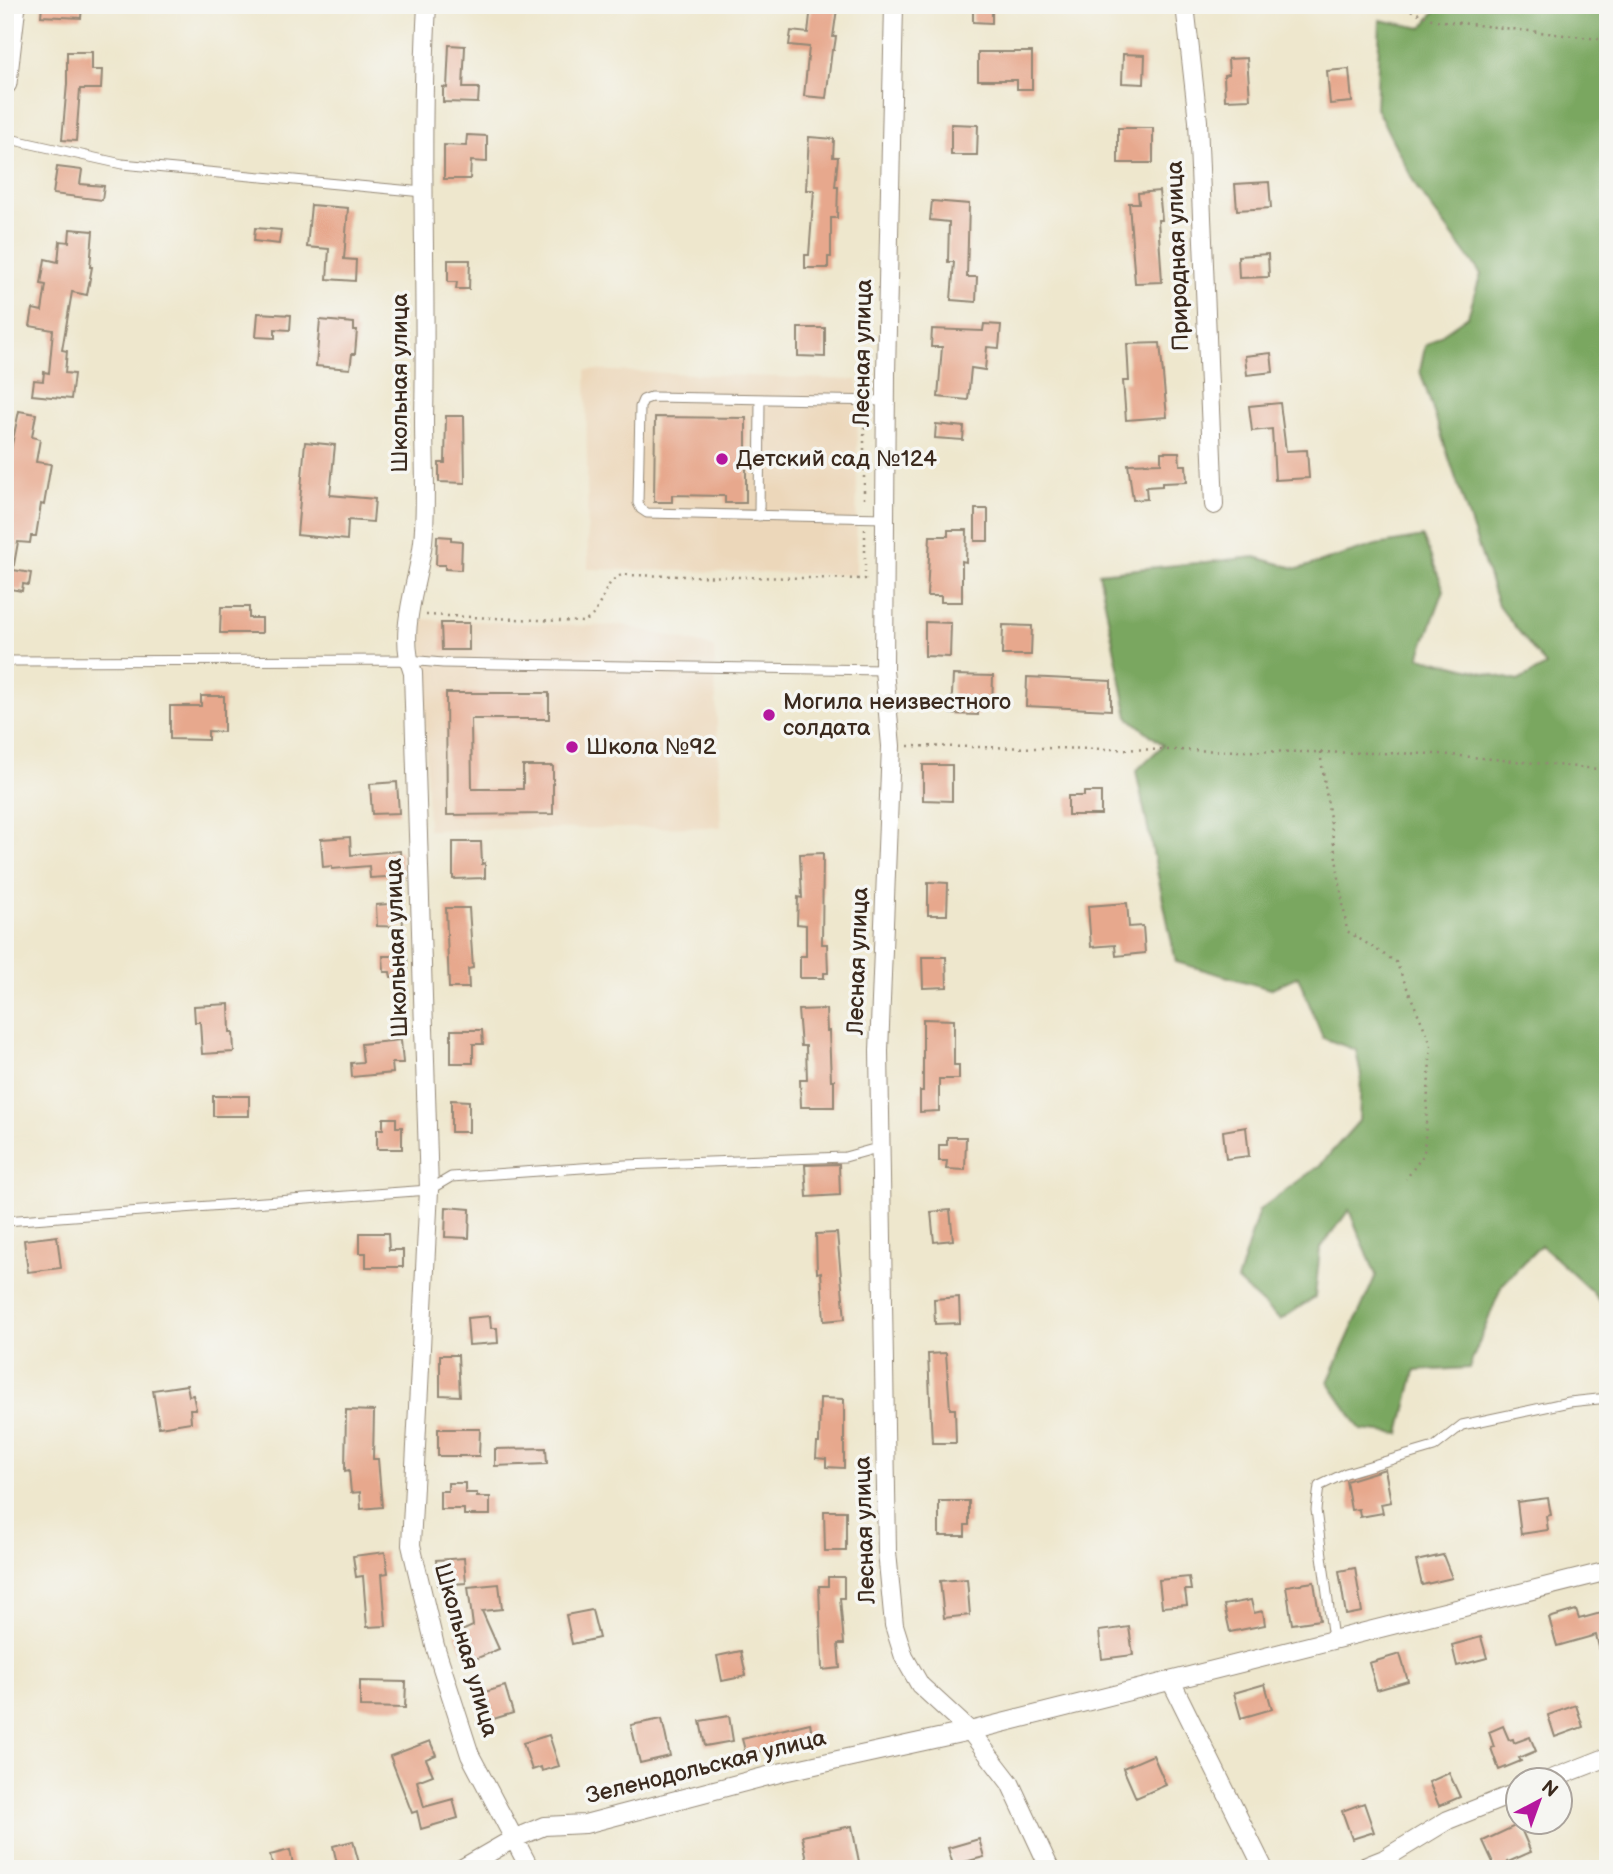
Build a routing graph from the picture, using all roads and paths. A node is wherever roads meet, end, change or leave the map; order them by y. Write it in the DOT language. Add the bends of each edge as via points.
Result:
graph roads {
  1 [pos="14,5"];
  2 [pos="427,5"];
  3 [pos="894,5"];
  4 [pos="1185,5"];
  5 [pos="1398,5"];
  6 [pos="1608,40"];
  7 [pos="5,83"];
  8 [pos="5,138"];
  9 [pos="424,192"];
  10 [pos="760,399"];
  11 [pos="864,401"];
  12 [pos="886,401"];
  13 [pos="1213,505"];
  14 [pos="759,516"];
  15 [pos="864,518"];
  16 [pos="885,518"];
  17 [pos="409,614"];
  18 [pos="408,660"];
  19 [pos="5,661"];
  20 [pos="884,670"];
  21 [pos="891,746"];
  22 [pos="1320,752"];
  23 [pos="1608,770"];
  24 [pos="881,1147"];
  25 [pos="1406,1179"];
  26 [pos="429,1190"];
  27 [pos="5,1222"];
  28 [pos="1608,1398"];
  29 [pos="1608,1571"];
  30 [pos="1333,1639"];
  31 [pos="1171,1681"];
  32 [pos="970,1731"];
  33 [pos="1608,1757"];
  34 [pos="1574,1770"];
  35 [pos="1504,1798"];
  36 [pos="513,1839"];
  37 [pos="461,1869"];
  38 [pos="530,1869"];
  39 [pos="1050,1869"];
  40 [pos="1264,1869"];
  41 [pos="1359,1869"];
  1 -- 7 [label="street"];
  2 -- 9 [label="street, Школьная улица"];
  3 -- 12 [label="street, Лесная улица"];
  4 -- 13 [label="street, Природная улица" via="1198,121"];
  5 -- 6 [label="path" via="1434,20"];
  8 -- 9 [label="lane" via="122,163"];
  9 -- 17 [label="street, Школьная улица" via="422,542"];
  10 -- 11 [label="lane"];
  10 -- 14 [label="lane"];
  10 -- 14 [label="lane" via="643,400 638,503 647,513"];
  11 -- 12 [label="lane"];
  11 -- 15 [label="path"];
  12 -- 16 [label="street, Лесная улица"];
  14 -- 15 [label="lane"];
  15 -- 16 [label="lane"];
  15 -- 17 [label="path" via="865,579 622,575 610,583 591,619 583,622"];
  16 -- 20 [label="street, Лесная улица"];
  17 -- 18 [label="street, Школьная улица"];
  18 -- 19 [label="lane"];
  18 -- 20 [label="lane"];
  18 -- 26 [label="street, Школьная улица" via="413,673"];
  20 -- 21 [label="street, Лесная улица"];
  21 -- 22 [label="path"];
  21 -- 24 [label="street, Лесная улица" via="879,1051"];
  22 -- 23 [label="path" via="1440,754"];
  22 -- 25 [label="path" via="1347,930 1396,962 1432,1044 1424,1154"];
  24 -- 26 [label="lane" via="845,1157 451,1177"];
  24 -- 32 [label="street, Лесная улица" via="887,1552 894,1625 904,1657 920,1685"];
  26 -- 27 [label="lane"];
  26 -- 36 [label="street, Школьная улица" via="411,1545 435,1646 470,1755"];
  28 -- 30 [label="lane" via="1462,1425 1434,1447 1346,1473 1319,1486 1316,1510"];
  29 -- 30 [label="street, Зеленодольская улица"];
  30 -- 31 [label="street, Зеленодольская улица"];
  31 -- 32 [label="street, Зеленодольская улица"];
  31 -- 40 [label="street"];
  32 -- 36 [label="street, Зеленодольская улица" via="783,1772 585,1824 544,1826"];
  32 -- 39 [label="street, Лесная улица" via="1010,1783"];
  33 -- 34 [label="street"];
  35 -- 41 [label="street" via="1448,1820"];
  36 -- 37 [label="street, Зеленодольская улица"];
  36 -- 38 [label="street, Школьная улица"];
}
